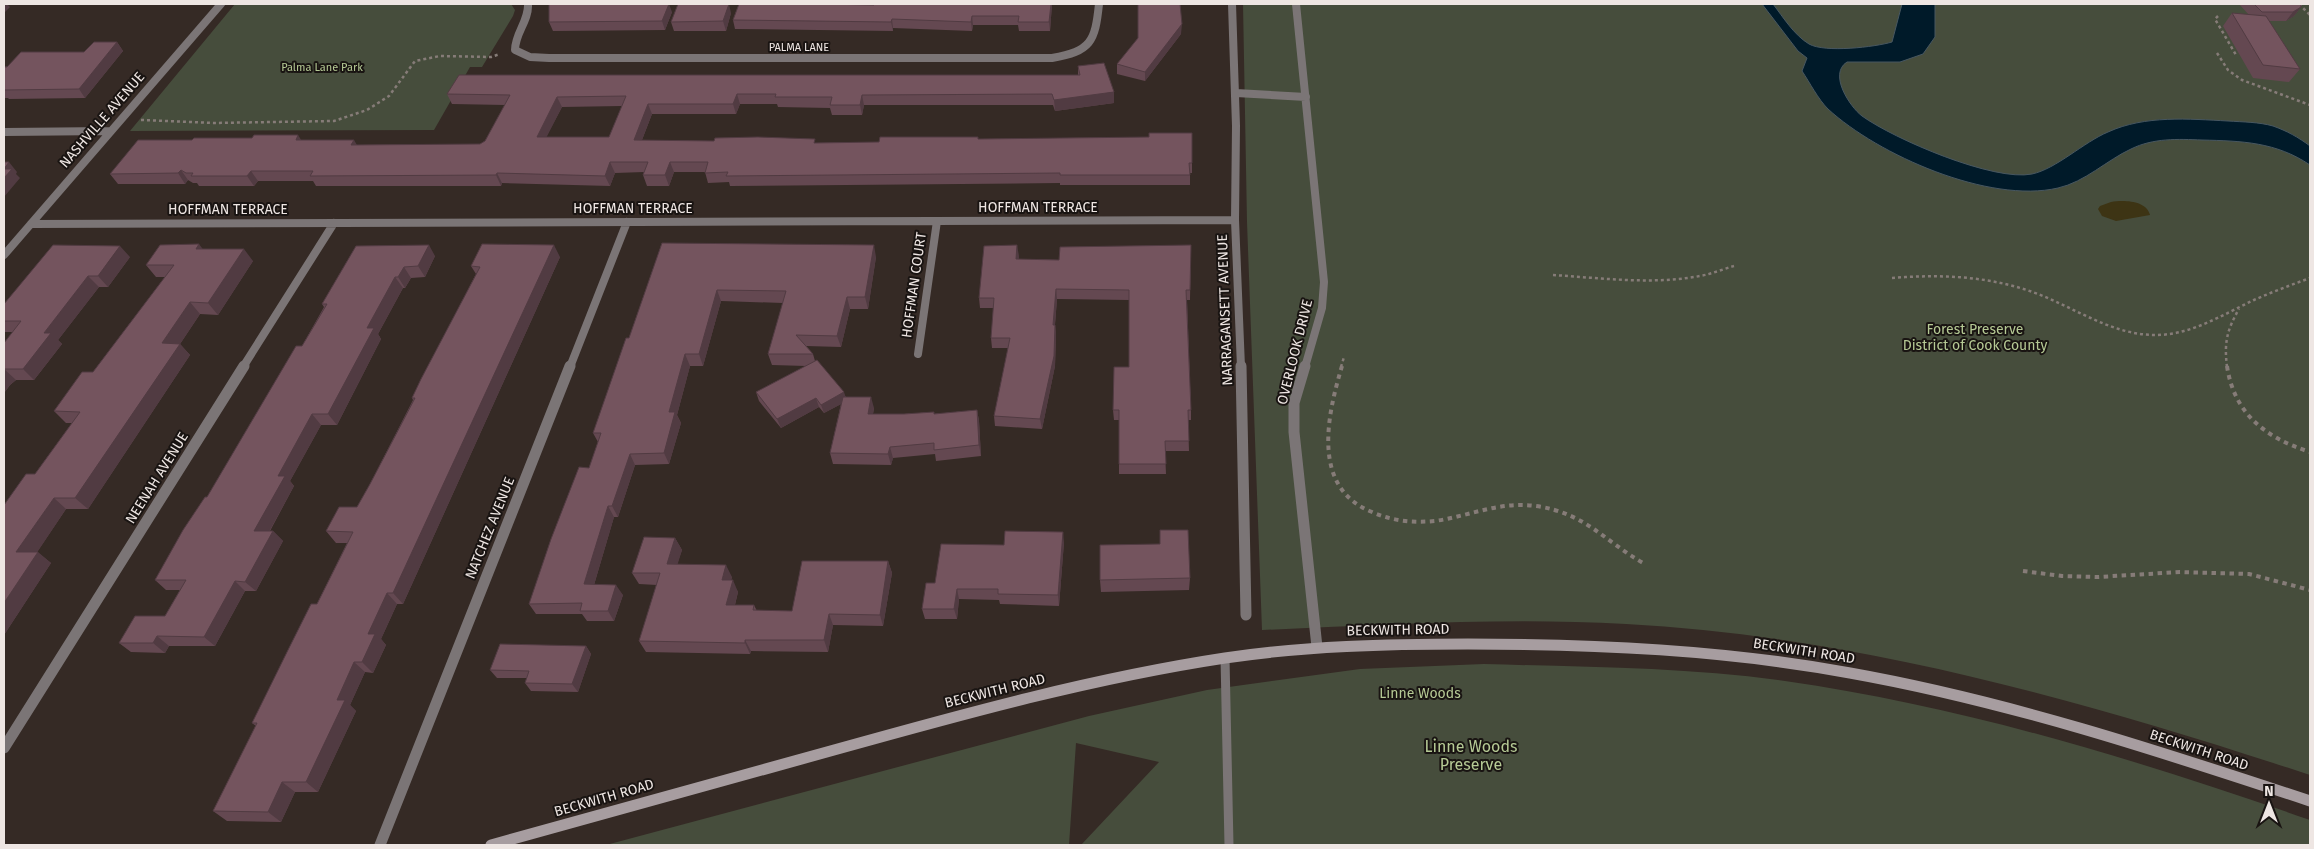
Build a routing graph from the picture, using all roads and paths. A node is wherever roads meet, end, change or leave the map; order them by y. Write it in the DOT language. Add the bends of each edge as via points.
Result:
graph roads {
  1 [pos="221,4"];
  2 [pos="528,4"];
  3 [pos="1099,4"];
  4 [pos="1232,4"];
  5 [pos="1296,4"];
  6 [pos="2298,4"];
  7 [pos="2310,14"];
  8 [pos="2218,16"];
  9 [pos="515,50"];
  10 [pos="2218,53"];
  11 [pos="2236,55"];
  12 [pos="1236,93"];
  13 [pos="1306,97"];
  14 [pos="2310,105"];
  15 [pos="120,120"];
  16 [pos="110,131"];
  17 [pos="4,132"];
  18 [pos="1235,220"];
  19 [pos="937,221"];
  20 [pos="627,222"];
  21 [pos="334,223"];
  22 [pos="31,224"];
  23 [pos="4,255"];
  24 [pos="1734,266"];
  25 [pos="1553,275"];
  26 [pos="1892,278"];
  27 [pos="2310,278"];
  28 [pos="2239,309"];
  29 [pos="918,354"];
  30 [pos="1344,357"];
  31 [pos="2310,452"];
  32 [pos="1645,564"];
  33 [pos="2023,571"];
  34 [pos="2310,590"];
  35 [pos="1246,615"];
  36 [pos="1318,647"];
  37 [pos="1225,658"];
  38 [pos="4,748"];
  39 [pos="2310,801"];
  40 [pos="380,845"];
  41 [pos="491,845"];
  42 [pos="1230,845"];
  1 -- 15 [label="street, NASHVILLE AVENUE"];
  2 -- 9 [label="street" via="530,13 518,35"];
  3 -- 9 [label="street, PALMA LANE" via="1092,43 1076,53 1052,58 550,58 530,57"];
  4 -- 12 [label="street, NARRAGANSETT AVENUE"];
  5 -- 13 [label="street, OVERLOOK DRIVE"];
  6 -- 7 [label="path"];
  8 -- 11 [label="path" via="2215,19"];
  9 -- 15 [label="path" via="491,57 440,56 415,62 383,100 367,110 334,121 214,123"];
  10 -- 14 [label="path" via="2228,70 2242,80"];
  12 -- 13 [label="street"];
  12 -- 18 [label="street, NARRAGANSETT AVENUE"];
  13 -- 36 [label="street, OVERLOOK DRIVE" via="1324,282 1322,308 1294,403 1294,432"];
  15 -- 16 [label="street, NASHVILLE AVENUE"];
  16 -- 17 [label="street"];
  16 -- 22 [label="street, NASHVILLE AVENUE"];
  18 -- 19 [label="street, HOFFMAN TERRACE"];
  18 -- 35 [label="street, NARRAGANSETT AVENUE"];
  19 -- 20 [label="street, HOFFMAN TERRACE"];
  19 -- 29 [label="street, HOFFMAN COURT"];
  20 -- 21 [label="street, HOFFMAN TERRACE"];
  20 -- 40 [label="street, NATCHEZ AVENUE"];
  21 -- 22 [label="street, HOFFMAN TERRACE"];
  21 -- 38 [label="street, NEENAH AVENUE"];
  22 -- 23 [label="street, NASHVILLE AVENUE"];
  24 -- 25 [label="path" via="1702,276 1681,278 1632,280"];
  26 -- 28 [label="path" via="1941,276 2018,287 2111,325 2146,334 2193,329"];
  27 -- 28 [label="path"];
  28 -- 31 [label="path" via="2230,325 2226,343 2227,366 2239,400 2246,412 2270,435"];
  30 -- 32 [label="path" via="1327,442 1332,475 1359,508 1392,519 1415,521 1439,520 1516,504 1555,509 1603,533"];
  33 -- 34 [label="path" via="2098,577 2180,572 2249,574"];
  36 -- 37 [label="street, BECKWITH ROAD"];
  36 -- 39 [label="street, BECKWITH ROAD" via="1548,644 1668,649 1764,659 1958,695 2092,732"];
  37 -- 41 [label="street, BECKWITH ROAD" via="1098,682 958,715"];
  37 -- 42 [label="lane"];
}
